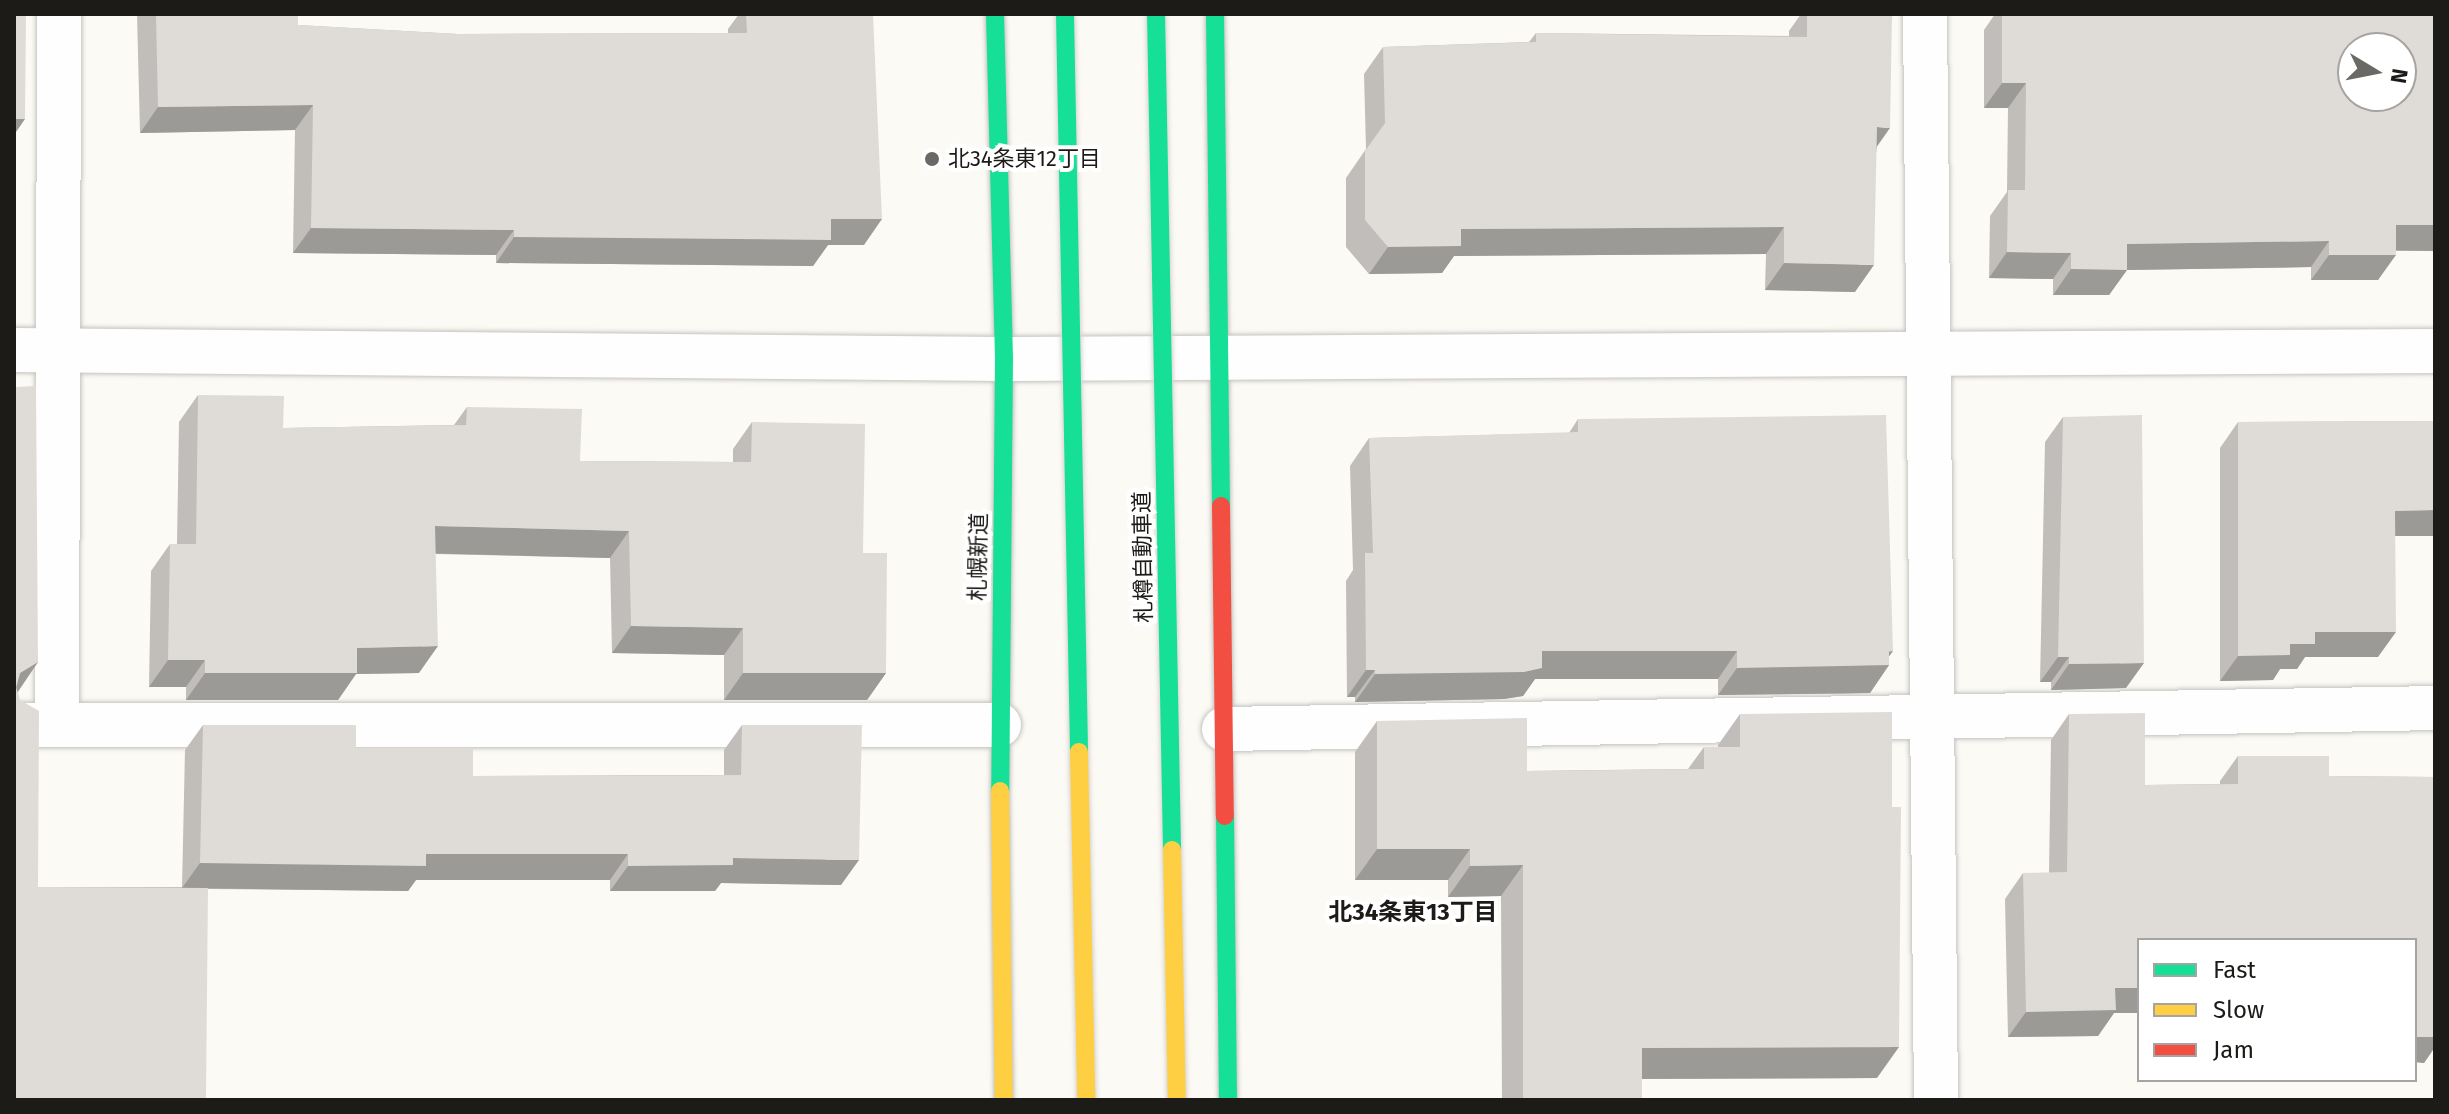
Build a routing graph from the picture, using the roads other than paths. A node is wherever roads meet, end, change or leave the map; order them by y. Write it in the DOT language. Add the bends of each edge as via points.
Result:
graph roads {
  1 [pos="59,14"];
  2 [pos="995,14"];
  3 [pos="1065,14"];
  4 [pos="1156,14"];
  5 [pos="1215,14"];
  6 [pos="1925,14"];
  7 [pos="14,350"];
  8 [pos="57,351"];
  9 [pos="2435,351"];
  10 [pos="1928,353"];
  11 [pos="1220,355"];
  12 [pos="1004,359"];
  13 [pos="2435,708"];
  14 [pos="1932,714"];
  15 [pos="14,725"];
  16 [pos="57,725"];
  17 [pos="999,725"];
  18 [pos="1224,729"];
  19 [pos="1004,1100"];
  20 [pos="1086,1100"];
  21 [pos="1177,1100"];
  22 [pos="1228,1100"];
  23 [pos="1936,1100"];
  1 -- 8 [label="street"];
  2 -- 12 [label="highway, 札幌新道"];
  3 -- 20 [label="highway, bridge"];
  4 -- 21 [label="highway, 札樽自動車道, bridge"];
  5 -- 11 [label="highway"];
  6 -- 10 [label="street"];
  7 -- 8 [label="street"];
  8 -- 12 [label="street"];
  8 -- 16 [label="street"];
  9 -- 10 [label="street"];
  10 -- 11 [label="street"];
  10 -- 14 [label="street"];
  11 -- 12 [label="street"];
  11 -- 18 [label="highway"];
  12 -- 17 [label="highway, 札幌新道"];
  13 -- 14 [label="street"];
  14 -- 18 [label="street"];
  14 -- 23 [label="street"];
  15 -- 16 [label="street"];
  16 -- 17 [label="street"];
  17 -- 19 [label="highway, 札幌新道"];
  18 -- 22 [label="highway"];
}
